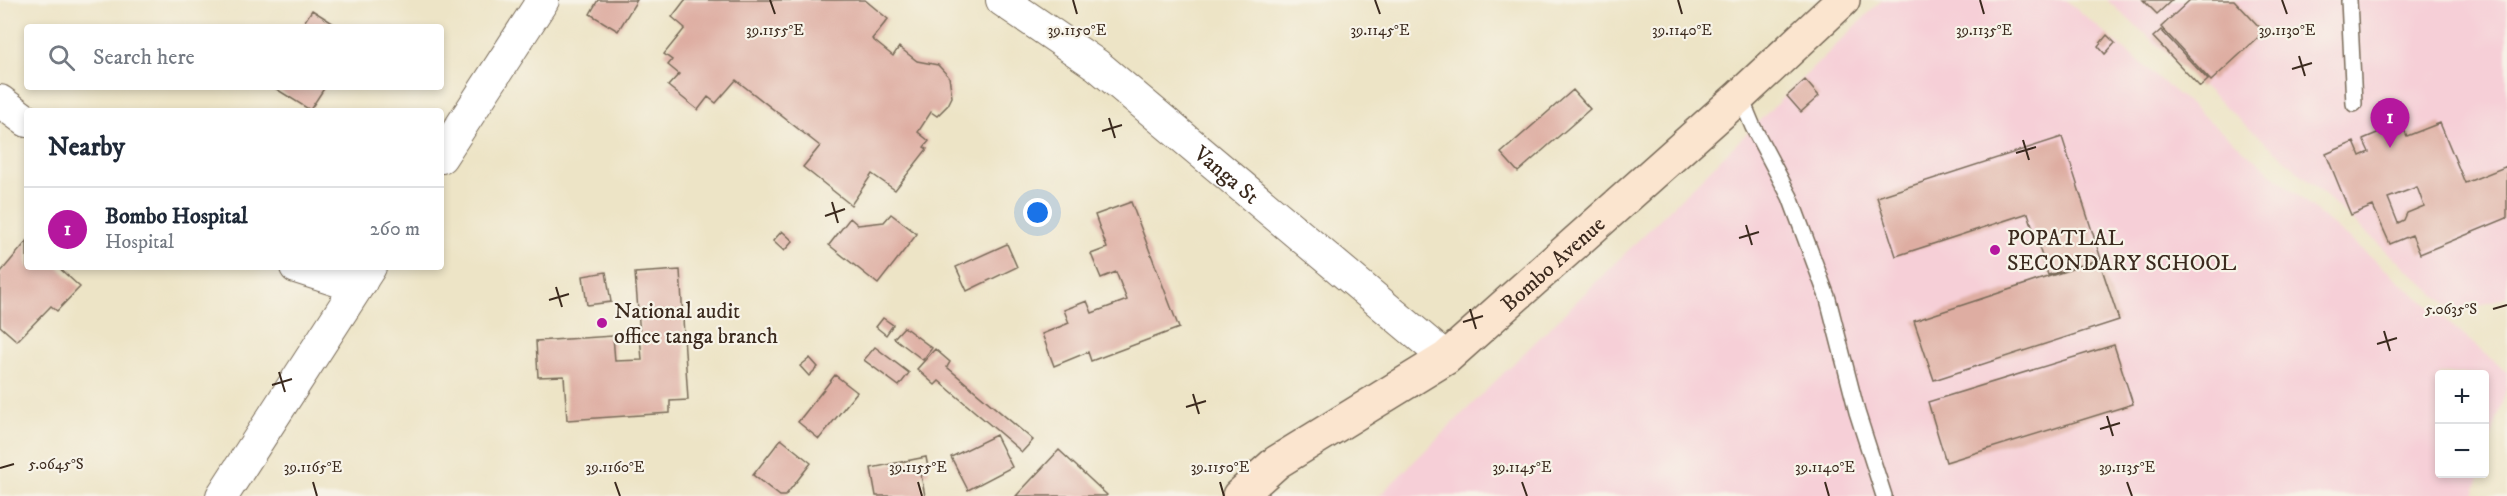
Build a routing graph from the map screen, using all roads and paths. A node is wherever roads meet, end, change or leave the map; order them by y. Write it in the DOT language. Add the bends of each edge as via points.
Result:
graph roads {
  1 [pos="543,0"];
  2 [pos="1002,0"];
  3 [pos="1843,0"];
  4 [pos="2349,0"];
  5 [pos="1740,96"];
  6 [pos="0,101"];
  7 [pos="2354,104"];
  8 [pos="24,119"];
  9 [pos="444,152"];
  10 [pos="305,270"];
  11 [pos="365,274"];
  12 [pos="1446,358"];
  13 [pos="222,496"];
  14 [pos="1239,496"];
  15 [pos="1884,496"];
  1 -- 9 [label="street"];
  2 -- 12 [label="street, Vanga St" via="1097,65"];
  3 -- 5 [label="street, Bombo Avenue"];
  4 -- 7 [label="lane"];
  5 -- 12 [label="street, Bombo Avenue"];
  5 -- 15 [label="lane" via="1790,197 1828,299 1857,412"];
  6 -- 8 [label="street"];
  10 -- 11 [label="street" via="346,283"];
  11 -- 13 [label="street"];
  12 -- 14 [label="street, Bombo Avenue" via="1277,462"];
}
